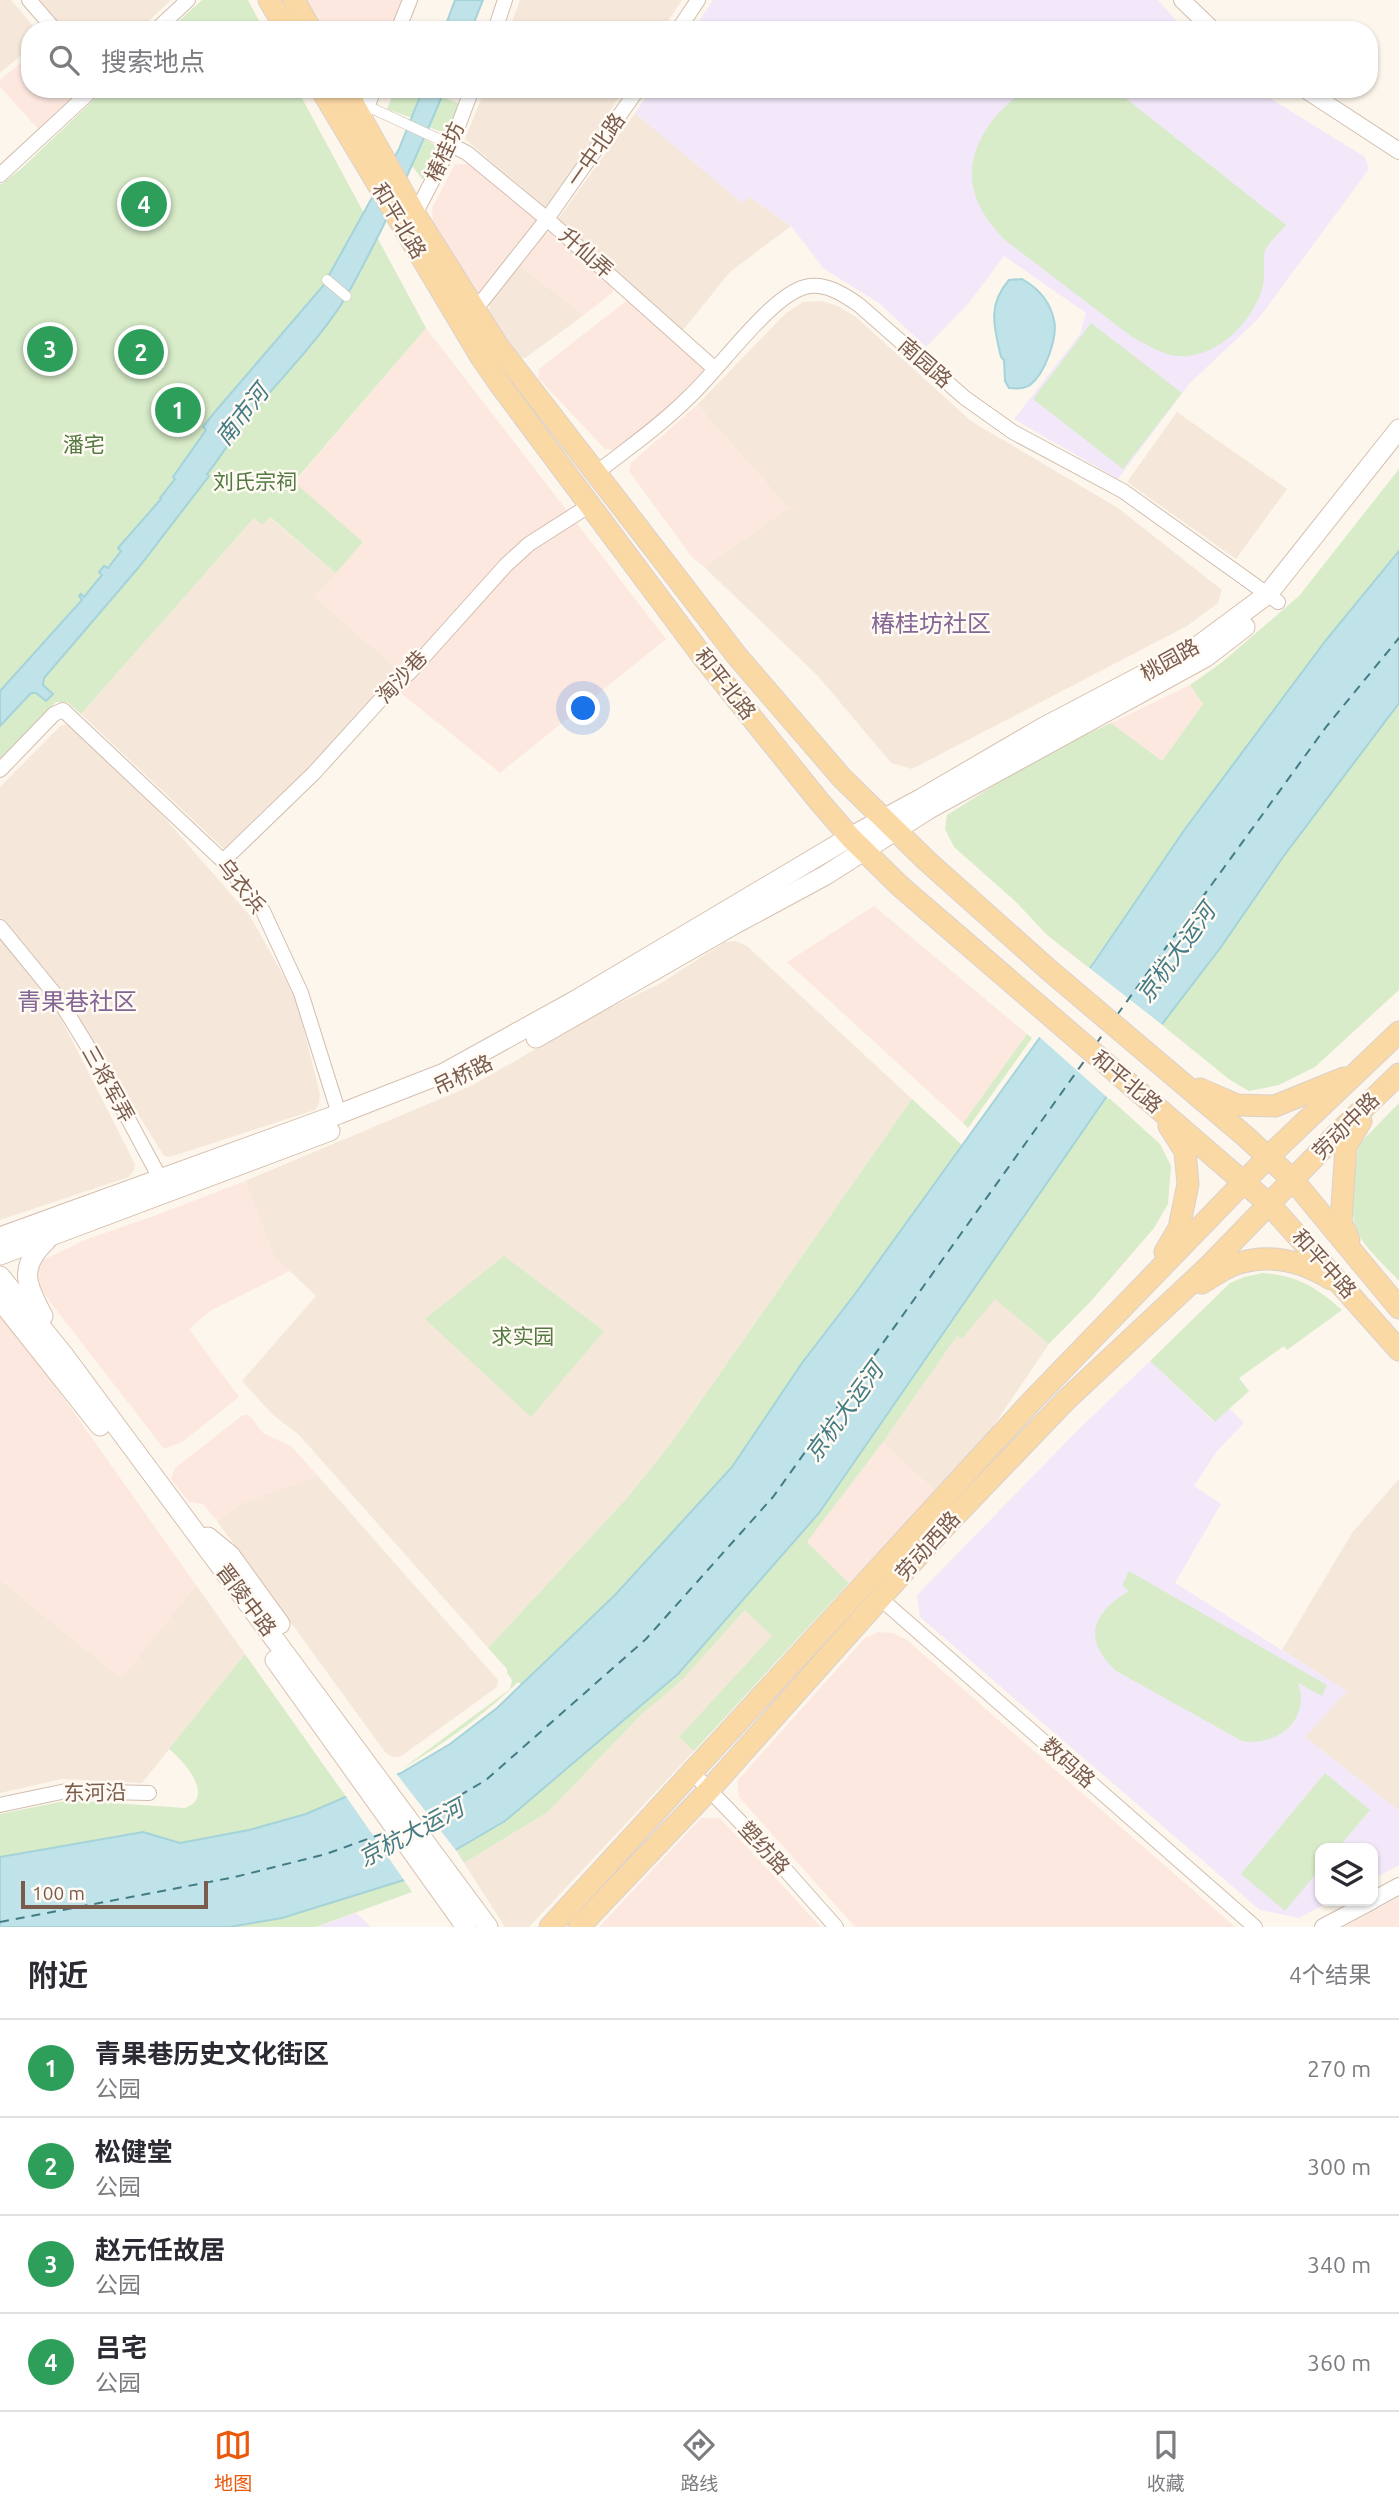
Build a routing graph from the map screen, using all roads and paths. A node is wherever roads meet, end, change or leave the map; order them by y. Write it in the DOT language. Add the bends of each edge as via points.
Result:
graph roads {
  1 [pos="29,0"];
  2 [pos="188,0"];
  3 [pos="269,0"];
  4 [pos="294,0"];
  5 [pos="410,0"];
  6 [pos="505,0"];
  7 [pos="698,0"];
  8 [pos="1182,0"];
  9 [pos="47,21"];
  10 [pos="166,21"];
  11 [pos="282,21"];
  12 [pos="306,21"];
  13 [pos="402,21"];
  14 [pos="498,21"];
  15 [pos="684,21"];
  16 [pos="1204,21"];
  17 [pos="83,98"];
  18 [pos="326,98"];
  19 [pos="352,98"];
  20 [pos="371,98"];
  21 [pos="467,98"];
  22 [pos="632,98"];
  23 [pos="1318,98"];
  24 [pos="365,113"];
  25 [pos="353,142"];
  26 [pos="445,142"];
  27 [pos="1399,151"];
  28 [pos="0,175"];
  29 [pos="405,209"];
  30 [pos="547,219"];
  31 [pos="327,280"];
  32 [pos="346,296"];
  33 [pos="475,310"];
  34 [pos="715,369"];
  35 [pos="1399,429"];
  36 [pos="1399,451"];
  37 [pos="596,474"];
  38 [pos="590,505"];
  39 [pos="1273,598"];
  40 [pos="0,770"];
  41 [pos="889,825"];
  42 [pos="857,844"];
  43 [pos="223,861"];
  44 [pos="0,927"];
  45 [pos="1399,1032"];
  46 [pos="1356,1073"];
  47 [pos="1399,1074"];
  48 [pos="1176,1078"];
  49 [pos="1374,1098"];
  50 [pos="1157,1106"];
  51 [pos="339,1114"];
  52 [pos="1268,1157"];
  53 [pos="160,1178"];
  54 [pos="1293,1180"];
  55 [pos="1244,1182"];
  56 [pos="1269,1204"];
  57 [pos="0,1237"];
  58 [pos="48,1238"];
  59 [pos="0,1255"];
  60 [pos="1359,1261"];
  61 [pos="0,1276"];
  62 [pos="1152,1276"];
  63 [pos="1346,1288"];
  64 [pos="0,1300"];
  65 [pos="1173,1300"];
  66 [pos="1399,1308"];
  67 [pos="1399,1350"];
  68 [pos="63,1354"];
  69 [pos="881,1599"];
  70 [pos="367,1765"];
  71 [pos="691,1771"];
  72 [pos="710,1789"];
  73 [pos="149,1793"];
  74 [pos="0,1805"];
  75 [pos="1399,1886"];
  76 [pos="1378,1897"];
  77 [pos="1361,1906"];
  78 [pos="464,1913"];
  79 [pos="488,1927"];
  80 [pos="550,1927"];
  81 [pos="579,1927"];
  82 [pos="836,1927"];
  83 [pos="1255,1927"];
  84 [pos="1323,1927"];
  1 -- 9 [label="street"];
  2 -- 10 [label="street"];
  3 -- 11 [label="main road"];
  4 -- 12 [label="main road"];
  5 -- 13 [label="street"];
  6 -- 14 [label="street"];
  7 -- 15 [label="street"];
  8 -- 16 [label="street"];
  17 -- 28 [label="street"];
  18 -- 25 [label="main road, 和平北路"];
  19 -- 24 [label="main road, 和平北路"];
  20 -- 24 [label="street"];
  21 -- 26 [label="street, 椿桂坊"];
  22 -- 30 [label="street, 一中北路"];
  23 -- 27 [label="street"];
  24 -- 25 [label="street"];
  24 -- 26 [label="street" via="399,121"];
  24 -- 29 [label="main road, 和平北路"];
  25 -- 29 [label="main road, 和平北路" via="375,182"];
  26 -- 29 [label="street, 椿桂坊"];
  26 -- 30 [label="street, 升仙弄" via="467,153"];
  29 -- 33 [label="main road, 和平北路"];
  29 -- 38 [label="main road, 和平北路" via="481,357"];
  30 -- 33 [label="street, 一中北路"];
  30 -- 34 [label="street, 升仙弄"];
  31 -- 32 [label="street"];
  33 -- 37 [label="main road, 和平北路"];
  34 -- 37 [label="street, 南园路" via="689,398"];
  34 -- 39 [label="street, 南园路" via="786,296 805,287 824,286 844,294 965,398 1013,432 1123,491"];
  35 -- 39 [label="main road, 桃园路"];
  36 -- 39 [label="main road, 桃园路"];
  37 -- 41 [label="main road, 和平北路" via="737,656 842,778"];
  38 -- 42 [label="main road, 和平北路" via="704,657"];
  38 -- 43 [label="street, 淘沙巷" via="529,544 506,565 319,769"];
  39 -- 41 [label="main road, 桃园路" via="1206,657 929,809"];
  40 -- 43 [label="street, 乌衣浜" via="63,710"];
  41 -- 42 [label="main road, 吊桥路"];
  41 -- 48 [label="main road, 和平北路"];
  42 -- 50 [label="main road, 和平北路"];
  42 -- 51 [label="main road, 吊桥路" via="444,1073"];
  42 -- 58 [label="main road, 吊桥路" via="826,875 449,1084"];
  43 -- 51 [label="street, 乌衣浜" via="263,911 301,993"];
  44 -- 53 [label="street, 三将军弄" via="58,998"];
  45 -- 46 [label="main road, 劳动西路"];
  46 -- 48 [label="main road" via="1275,1106 1237,1105"];
  46 -- 52 [label="main road, 劳动西路"];
  47 -- 49 [label="main road, 劳动中路"];
  48 -- 52 [label="main road, 和平北路"];
  49 -- 54 [label="main road, 劳动中路"];
  49 -- 60 [label="main road" via="1346,1146 1341,1222"];
  50 -- 55 [label="main road, 和平北路"];
  50 -- 62 [label="main road" via="1185,1151 1188,1184 1179,1228"];
  51 -- 53 [label="main road, 吊桥路"];
  52 -- 54 [label="main road, 和平中路"];
  52 -- 55 [label="main road, 劳动西路"];
  53 -- 57 [label="main road, 吊桥路"];
  54 -- 56 [label="main road, 劳动西路"];
  54 -- 60 [label="main road, 和平中路"];
  55 -- 56 [label="main road, 和平中路"];
  55 -- 62 [label="main road, 劳动西路"];
  56 -- 63 [label="main road, 和平中路"];
  56 -- 65 [label="main road, 劳动西路"];
  58 -- 59 [label="main road, 吊桥路"];
  58 -- 68 [label="main road" via="32,1254 27,1278"];
  60 -- 66 [label="main road, 和平中路"];
  61 -- 68 [label="main road, 晋陵中路"];
  62 -- 71 [label="main road, 劳动西路"];
  63 -- 65 [label="main road" via="1311,1267 1273,1258 1235,1264"];
  63 -- 67 [label="main road, 和平中路"];
  64 -- 70 [label="main road, 晋陵中路"];
  65 -- 69 [label="main road, 劳动西路" via="1066,1400"];
  68 -- 70 [label="main road, 晋陵中路"];
  69 -- 72 [label="main road, 劳动西路"];
  69 -- 83 [label="street, 数码路"];
  70 -- 78 [label="main road, 晋陵中路"];
  71 -- 72 [label="street, 塑纺路"];
  71 -- 80 [label="main road, 劳动西路"];
  72 -- 81 [label="main road, 劳动西路"];
  72 -- 82 [label="street, 塑纺路"];
  73 -- 74 [label="street, 东河沿" via="66,1791"];
  75 -- 76 [label="street"];
  77 -- 84 [label="street"];
  78 -- 79 [label="main road, 晋陵中路"];
}
